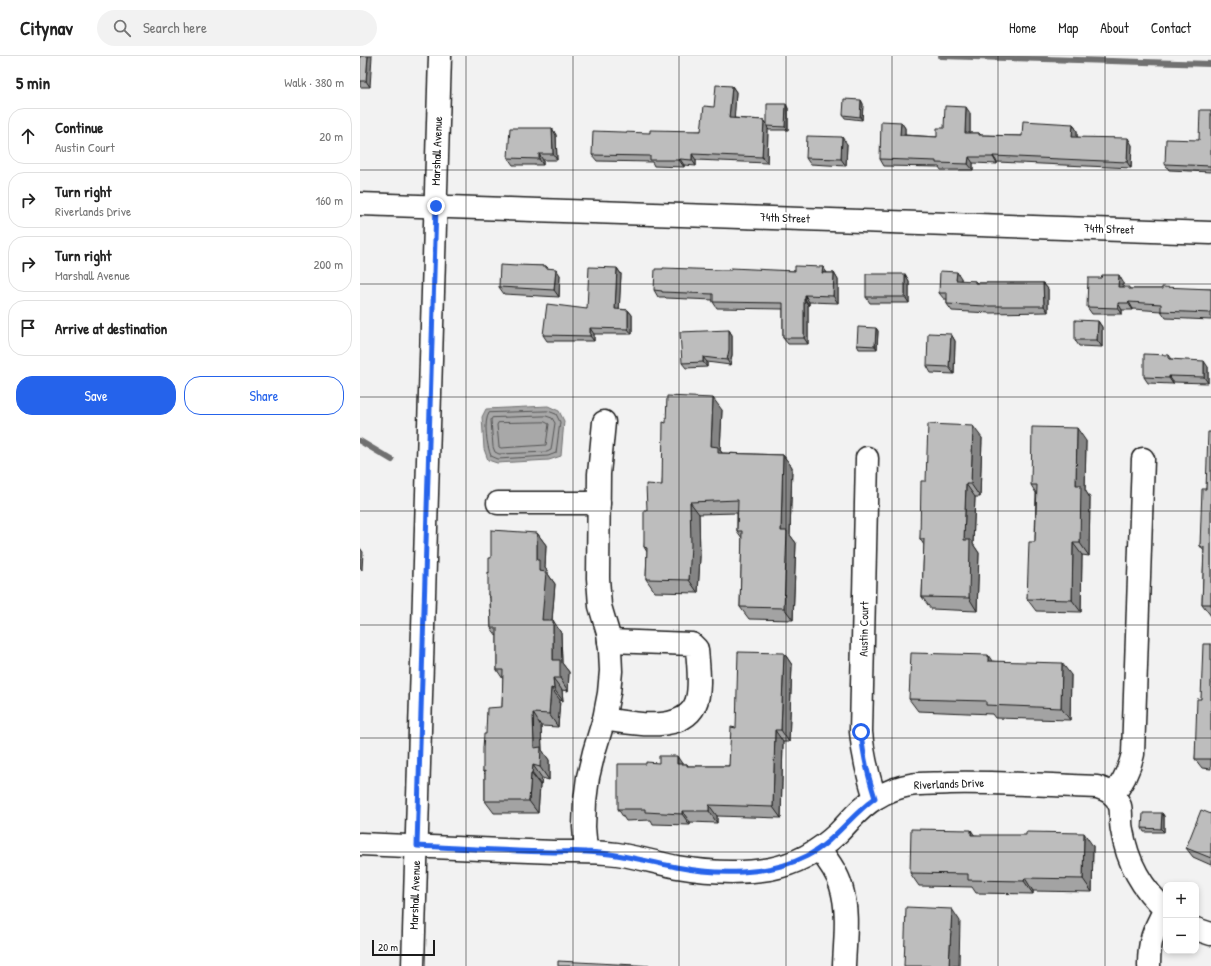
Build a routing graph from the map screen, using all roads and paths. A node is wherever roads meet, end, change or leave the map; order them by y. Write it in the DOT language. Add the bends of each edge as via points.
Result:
graph roads {
  1 [pos="440,56"];
  2 [pos="360,204"];
  3 [pos="436,206"];
  4 [pos="1211,233"];
  5 [pos="604,422"];
  6 [pos="867,458"];
  7 [pos="1143,459"];
  8 [pos="498,503"];
  9 [pos="599,503"];
  10 [pos="608,641"];
  11 [pos="604,719"];
  12 [pos="1113,795"];
  13 [pos="875,798"];
  14 [pos="360,844"];
  15 [pos="417,846"];
  16 [pos="819,848"];
  17 [pos="586,852"];
  18 [pos="1163,906"];
  19 [pos="1163,914"];
  20 [pos="1199,930"];
  21 [pos="1211,934"];
  22 [pos="413,966"];
  23 [pos="844,966"];
  24 [pos="1149,966"];
  1 -- 3 [label="street, Marshall Avenue"];
  2 -- 3 [label="street, 74th Street"];
  3 -- 4 [label="street, 74th Street"];
  3 -- 15 [label="street, Marshall Avenue"];
  5 -- 9 [label="street"];
  6 -- 13 [label="street, Austin Court" via="861,732 867,772"];
  7 -- 12 [label="street" via="1133,754 1130,769"];
  8 -- 9 [label="street"];
  9 -- 10 [label="street" via="599,592"];
  10 -- 11 [label="street" via="609,693"];
  10 -- 11 [label="street" via="692,644 697,649 698,695 696,704 688,715 677,722 654,724"];
  11 -- 17 [label="street" via="588,776 584,826"];
  12 -- 13 [label="street, Riverlands Drive" via="1097,787 975,782 910,785"];
  12 -- 18 [label="street" via="1120,805 1124,842 1133,868"];
  13 -- 16 [label="street, Riverlands Drive"];
  14 -- 15 [label="street, Riverlands Drive"];
  15 -- 17 [label="street, Riverlands Drive"];
  15 -- 22 [label="street, Marshall Avenue"];
  16 -- 17 [label="street, Riverlands Drive" via="782,866 738,871 707,871 617,854"];
  16 -- 23 [label="street" via="841,885 846,916"];
  19 -- 24 [label="street" via="1154,930 1149,947"];
  20 -- 21 [label="street"];
}
